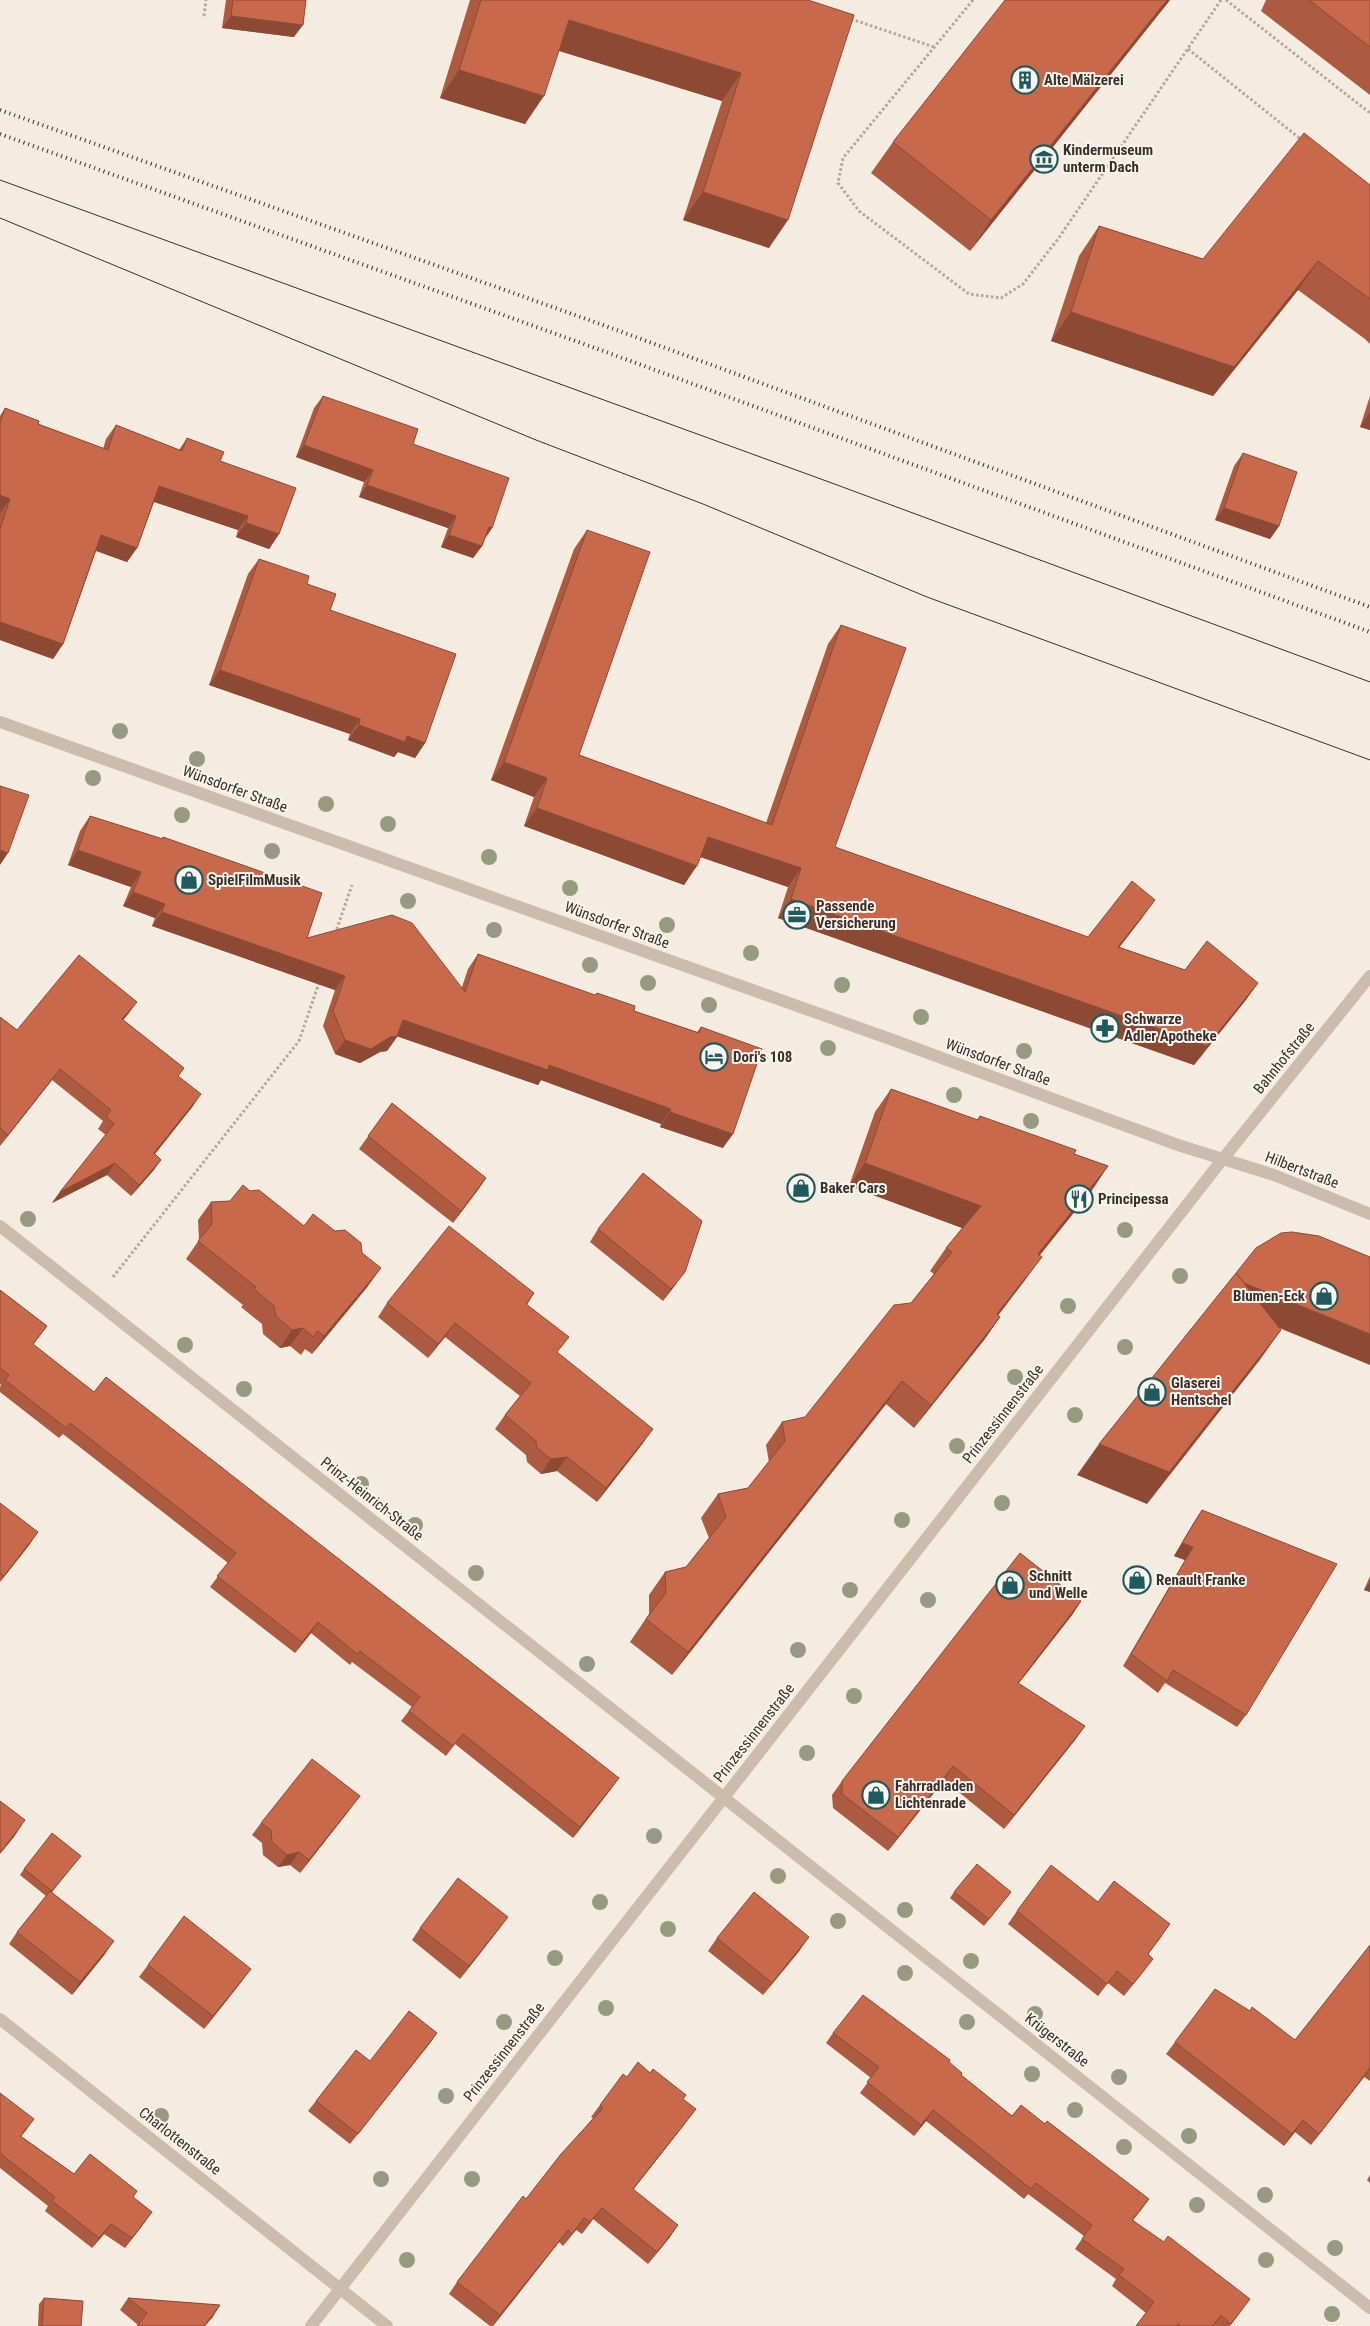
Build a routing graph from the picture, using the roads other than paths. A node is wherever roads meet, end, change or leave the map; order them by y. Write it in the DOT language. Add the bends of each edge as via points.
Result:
graph roads {
  1 [pos="0,722"];
  2 [pos="1370,976"];
  3 [pos="1222,1160"];
  4 [pos="1370,1214"];
  5 [pos="0,1226"];
  6 [pos="723,1798"];
  7 [pos="0,2020"];
  8 [pos="340,2289"];
  9 [pos="1370,2308"];
  10 [pos="311,2326"];
  11 [pos="387,2326"];
  1 -- 3 [label="street, Wünsdorfer Straße"];
  2 -- 3 [label="street, Bahnhofstraße"];
  3 -- 4 [label="street, Hilbertstraße" via="1274,1175"];
  3 -- 6 [label="street, Prinzessinnenstraße"];
  5 -- 6 [label="street, Prinz-Heinrich-Straße"];
  6 -- 8 [label="street, Prinzessinnenstraße"];
  6 -- 9 [label="street, Krügerstraße"];
  7 -- 8 [label="street, Charlottenstraße"];
  8 -- 10 [label="street, Prinzessinnenstraße"];
  8 -- 11 [label="street, Charlottenstraße"];
}
